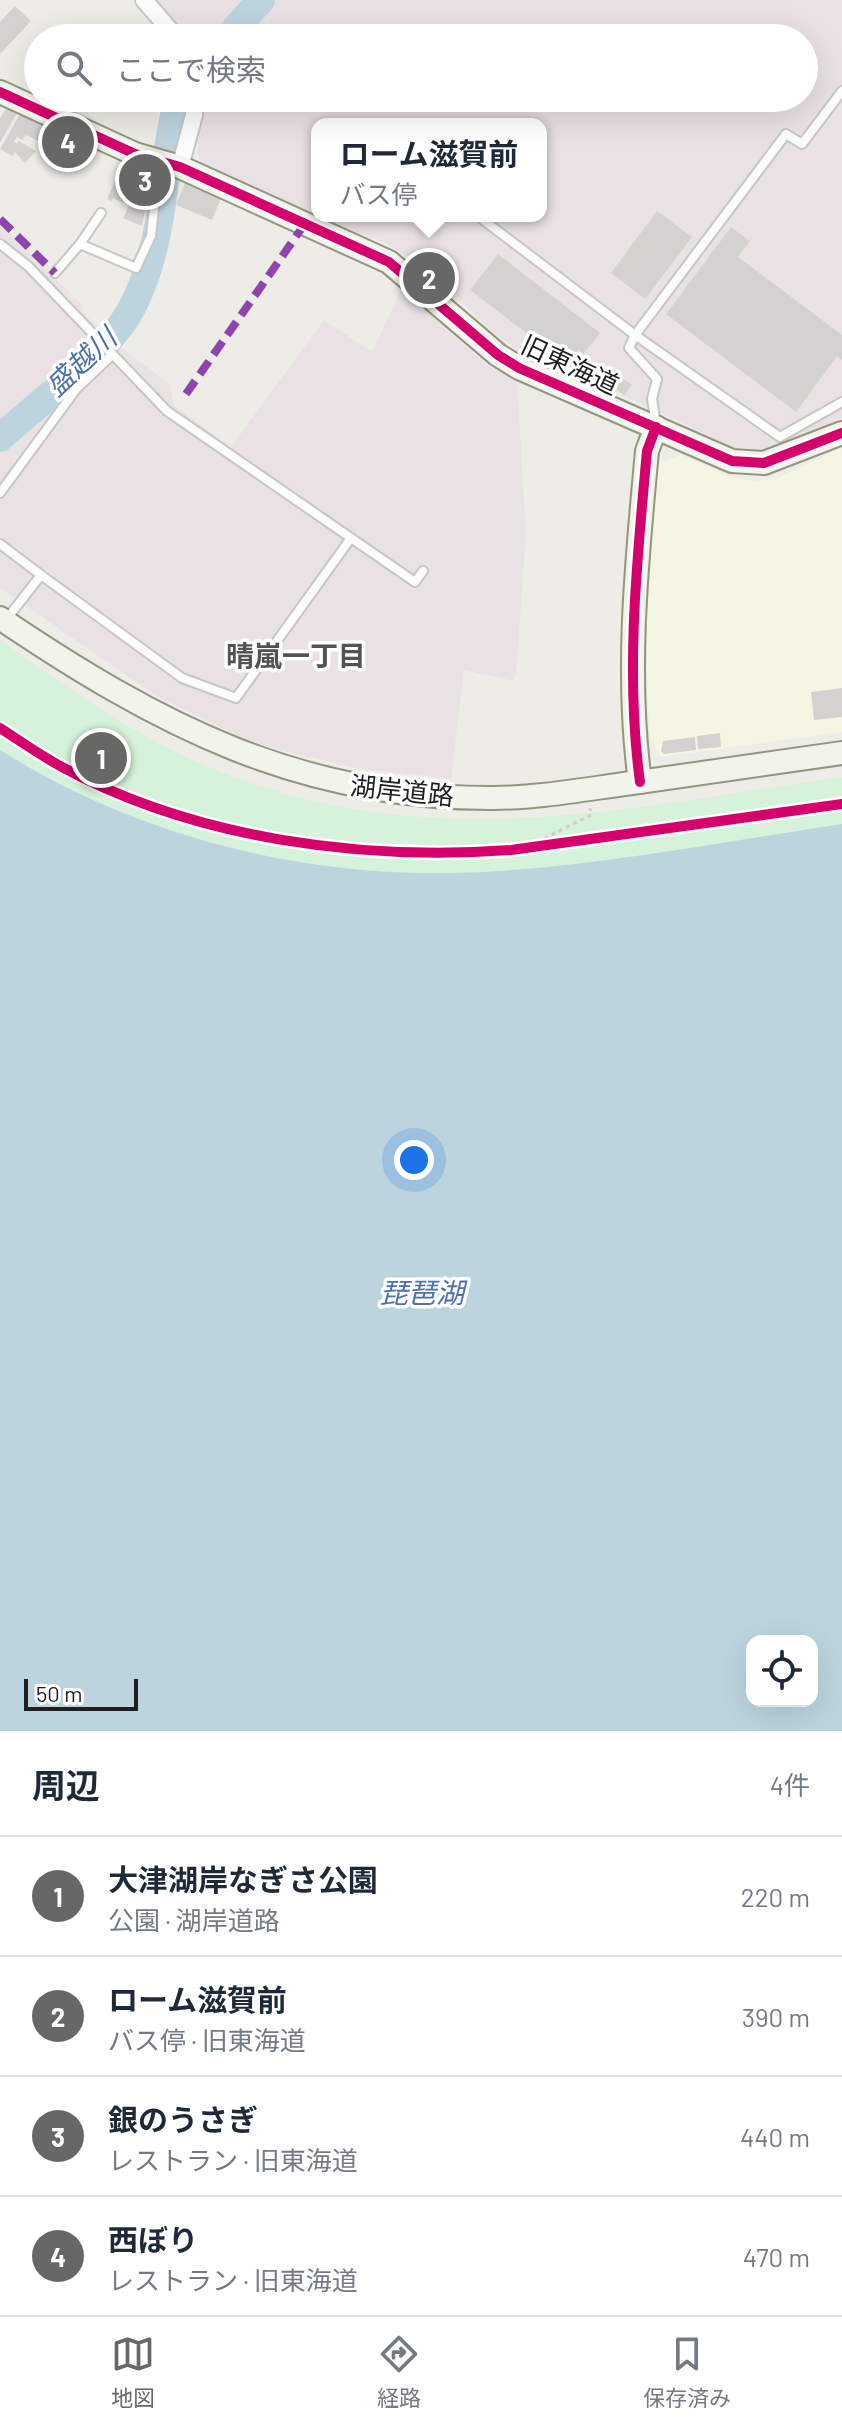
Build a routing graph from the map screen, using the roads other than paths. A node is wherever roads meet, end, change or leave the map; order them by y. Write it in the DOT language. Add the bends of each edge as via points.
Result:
graph roads {
  1 [pos="144,0"];
  2 [pos="165,24"];
  3 [pos="842,91"];
  4 [pos="0,92"];
  5 [pos="24,102"];
  6 [pos="50,112"];
  7 [pos="194,112"];
  8 [pos="167,159"];
  9 [pos="101,213"];
  10 [pos="486,222"];
  11 [pos="0,244"];
  12 [pos="80,244"];
  13 [pos="55,273"];
  14 [pos="635,335"];
  15 [pos="111,354"];
  16 [pos="842,402"];
  17 [pos="656,427"];
  18 [pos="842,433"];
  19 [pos="0,493"];
  20 [pos="351,538"];
  21 [pos="0,544"];
  22 [pos="423,571"];
  23 [pos="41,575"];
  24 [pos="2,620"];
  25 [pos="842,753"];
  26 [pos="640,782"];
  1 -- 2 [label="street"];
  3 -- 14 [label="lane" via="802,144 786,134"];
  4 -- 5 [label="street, 旧東海道"];
  6 -- 8 [label="street, 旧東海道"];
  7 -- 8 [label="street"];
  8 -- 12 [label="lane" via="151,236 136,268"];
  8 -- 17 [label="street, 旧東海道" via="389,262 498,355"];
  9 -- 12 [label="lane"];
  10 -- 14 [label="lane"];
  11 -- 15 [label="lane" via="28,266"];
  12 -- 13 [label="lane"];
  14 -- 16 [label="lane" via="780,437"];
  14 -- 17 [label="lane" via="629,348 657,379 652,399"];
  15 -- 19 [label="lane" via="77,388"];
  15 -- 20 [label="lane" via="167,411"];
  17 -- 18 [label="street, 旧東海道" via="748,464 788,456"];
  17 -- 26 [label="street" via="647,451 633,651"];
  20 -- 22 [label="lane" via="415,582"];
  20 -- 23 [label="lane" via="236,698 182,678"];
  21 -- 23 [label="lane"];
  23 -- 24 [label="lane"];
  24 -- 26 [label="street, 湖岸道路" via="165,719 249,758 326,781 388,792 496,798"];
  25 -- 26 [label="street, 湖岸道路"];
}
